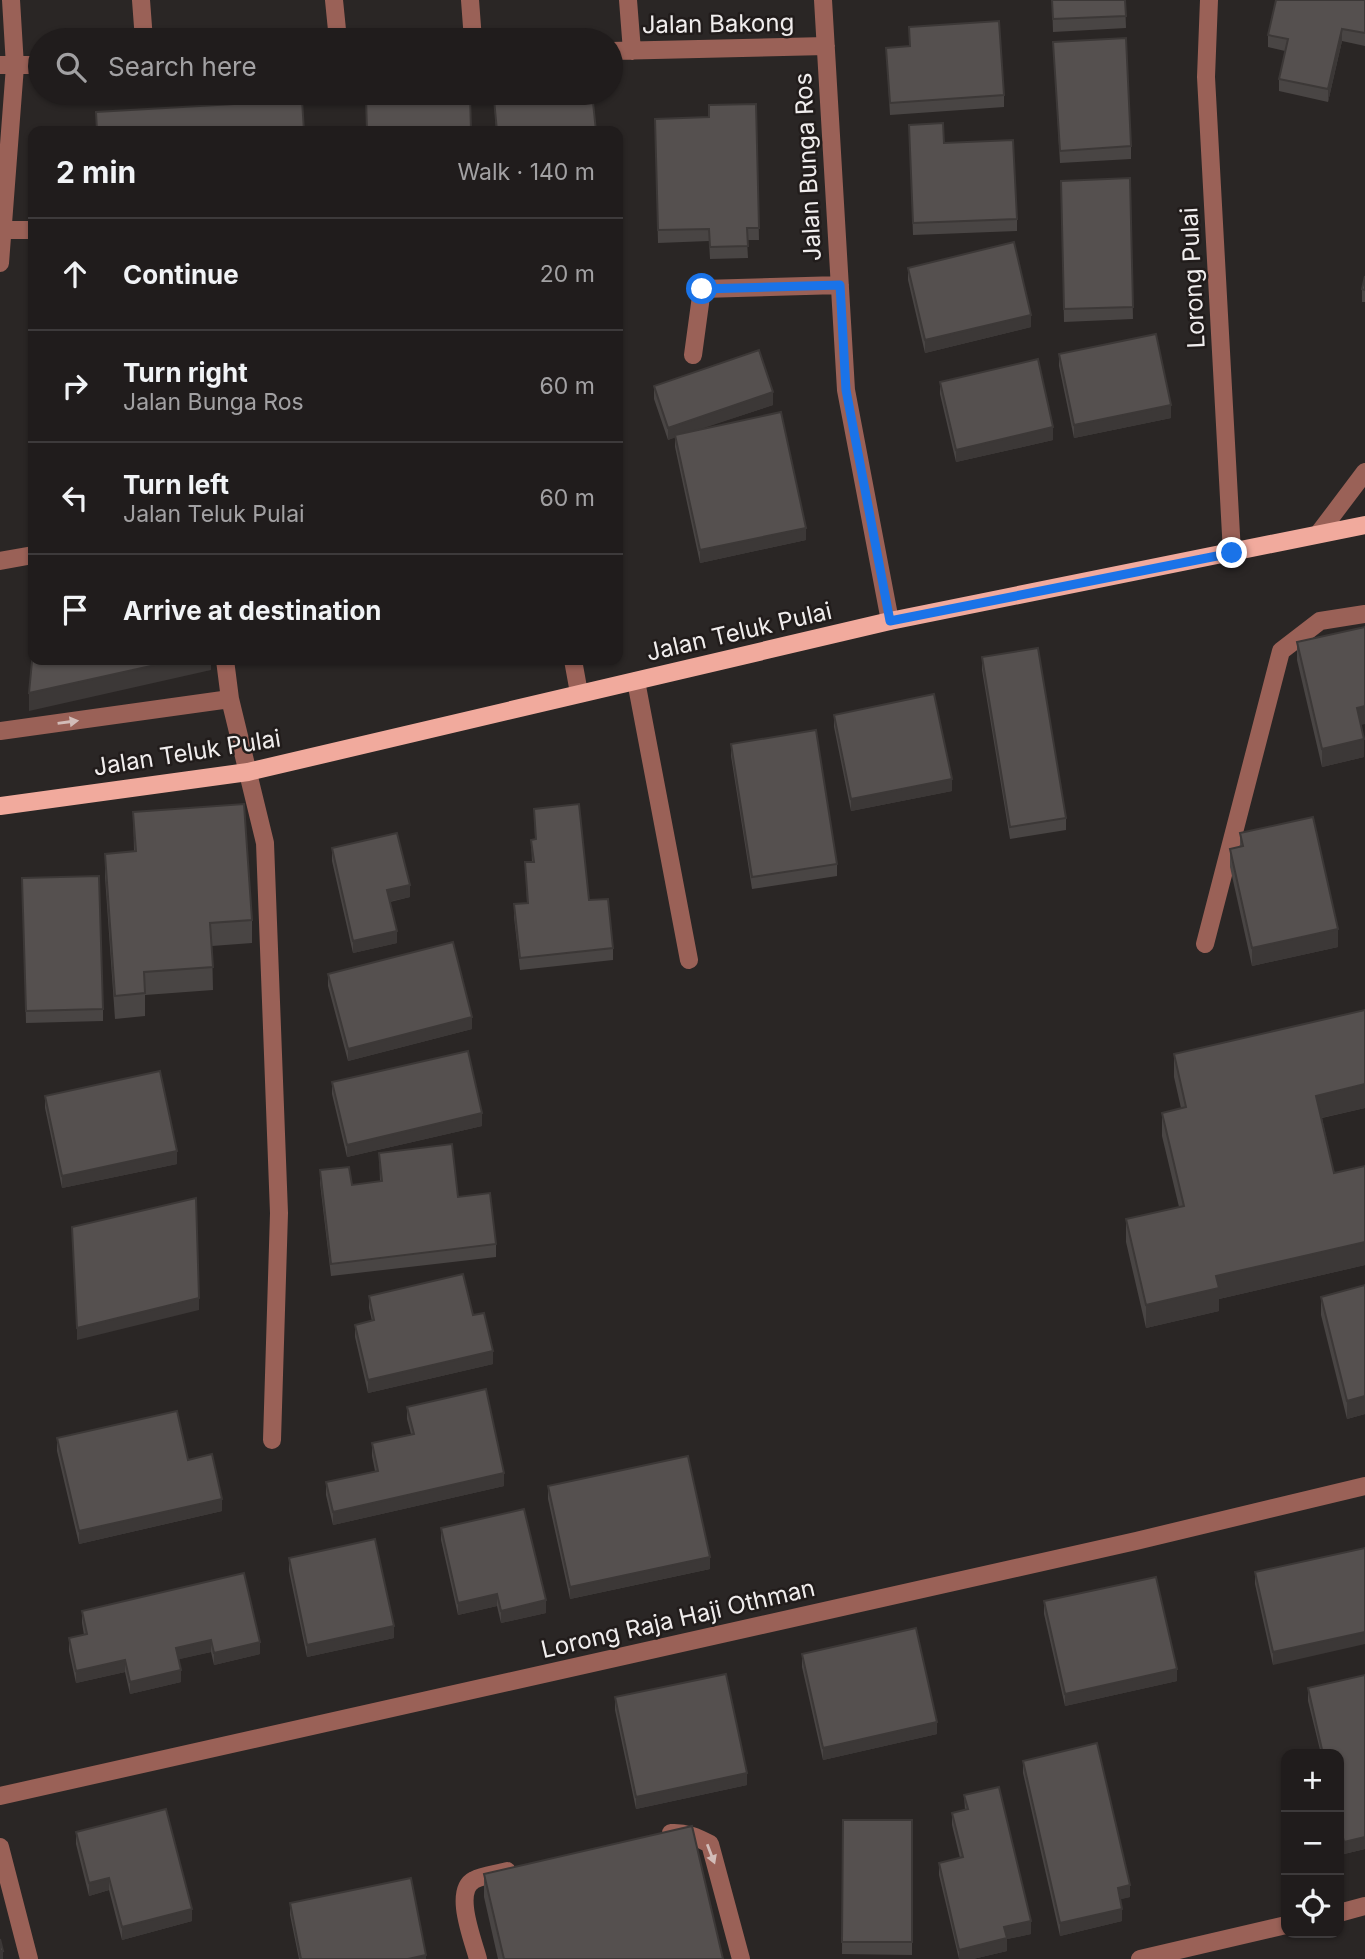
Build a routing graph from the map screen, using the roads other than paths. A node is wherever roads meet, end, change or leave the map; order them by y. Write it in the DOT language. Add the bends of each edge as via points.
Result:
graph roads {
  1 [pos="11,0"];
  2 [pos="141,0"];
  3 [pos="334,0"];
  4 [pos="470,0"];
  5 [pos="628,0"];
  6 [pos="823,0"];
  7 [pos="1209,0"];
  8 [pos="143,28"];
  9 [pos="337,28"];
  10 [pos="472,28"];
  11 [pos="826,46"];
  12 [pos="623,51"];
  13 [pos="632,51"];
  14 [pos="8,65"];
  15 [pos="28,65"];
  16 [pos="3,230"];
  17 [pos="28,230"];
  18 [pos="0,263"];
  19 [pos="840,285"];
  20 [pos="693,355"];
  21 [pos="1365,472"];
  22 [pos="1365,525"];
  23 [pos="1319,533"];
  24 [pos="1232,553"];
  25 [pos="28,556"];
  26 [pos="0,561"];
  27 [pos="1365,614"];
  28 [pos="890,621"];
  29 [pos="226,665"];
  30 [pos="574,665"];
  31 [pos="636,681"];
  32 [pos="579,692"];
  33 [pos="230,699"];
  34 [pos="0,731"];
  35 [pos="248,772"];
  36 [pos="0,806"];
  37 [pos="1205,944"];
  38 [pos="689,960"];
  39 [pos="272,1440"];
  40 [pos="1365,1486"];
  41 [pos="0,1796"];
  42 [pos="659,1834"];
  43 [pos="0,1847"];
  44 [pos="526,1867"];
  45 [pos="1365,1906"];
  46 [pos="1344,1912"];
  47 [pos="1281,1926"];
  48 [pos="29,1959"];
  49 [pos="478,1959"];
  50 [pos="741,1959"];
  51 [pos="1140,1959"];
  1 -- 14 [label="street"];
  2 -- 8 [label="street"];
  3 -- 9 [label="street"];
  4 -- 10 [label="street"];
  5 -- 13 [label="street"];
  6 -- 11 [label="street, Jalan Bunga Ros"];
  7 -- 24 [label="street, Lorong Pulai" via="1206,77"];
  11 -- 13 [label="street, Jalan Bakong"];
  11 -- 19 [label="street, Jalan Bunga Ros"];
  12 -- 13 [label="street, Jalan Bakong"];
  14 -- 15 [label="street"];
  14 -- 16 [label="street"];
  16 -- 17 [label="street"];
  16 -- 18 [label="street"];
  19 -- 20 [label="street" via="702,289"];
  19 -- 28 [label="street, Jalan Bunga Ros" via="846,390"];
  21 -- 23 [label="street"];
  22 -- 23 [label="main road, Jalan Teluk Pulai"];
  23 -- 24 [label="main road, Jalan Teluk Pulai"];
  24 -- 28 [label="main road, Jalan Teluk Pulai"];
  25 -- 26 [label="street"];
  27 -- 37 [label="street" via="1320,621 1281,651"];
  28 -- 31 [label="main road, Jalan Teluk Pulai"];
  29 -- 33 [label="street"];
  30 -- 32 [label="street"];
  31 -- 32 [label="main road, Jalan Teluk Pulai"];
  31 -- 38 [label="street"];
  32 -- 35 [label="main road, Jalan Teluk Pulai"];
  34 -- 33 [label="street, one-way"];
  33 -- 35 [label="street"];
  35 -- 36 [label="main road, Jalan Teluk Pulai"];
  35 -- 39 [label="street" via="265,843 279,1213"];
  40 -- 41 [label="street, Lorong Raja Haji Othman"];
  42 -- 50 [label="street, one-way" via="679,1833 710,1844"];
  43 -- 48 [label="street"];
  44 -- 49 [label="street" via="473,1880 465,1890 464,1904"];
  45 -- 46 [label="street"];
  47 -- 51 [label="street"];
}
